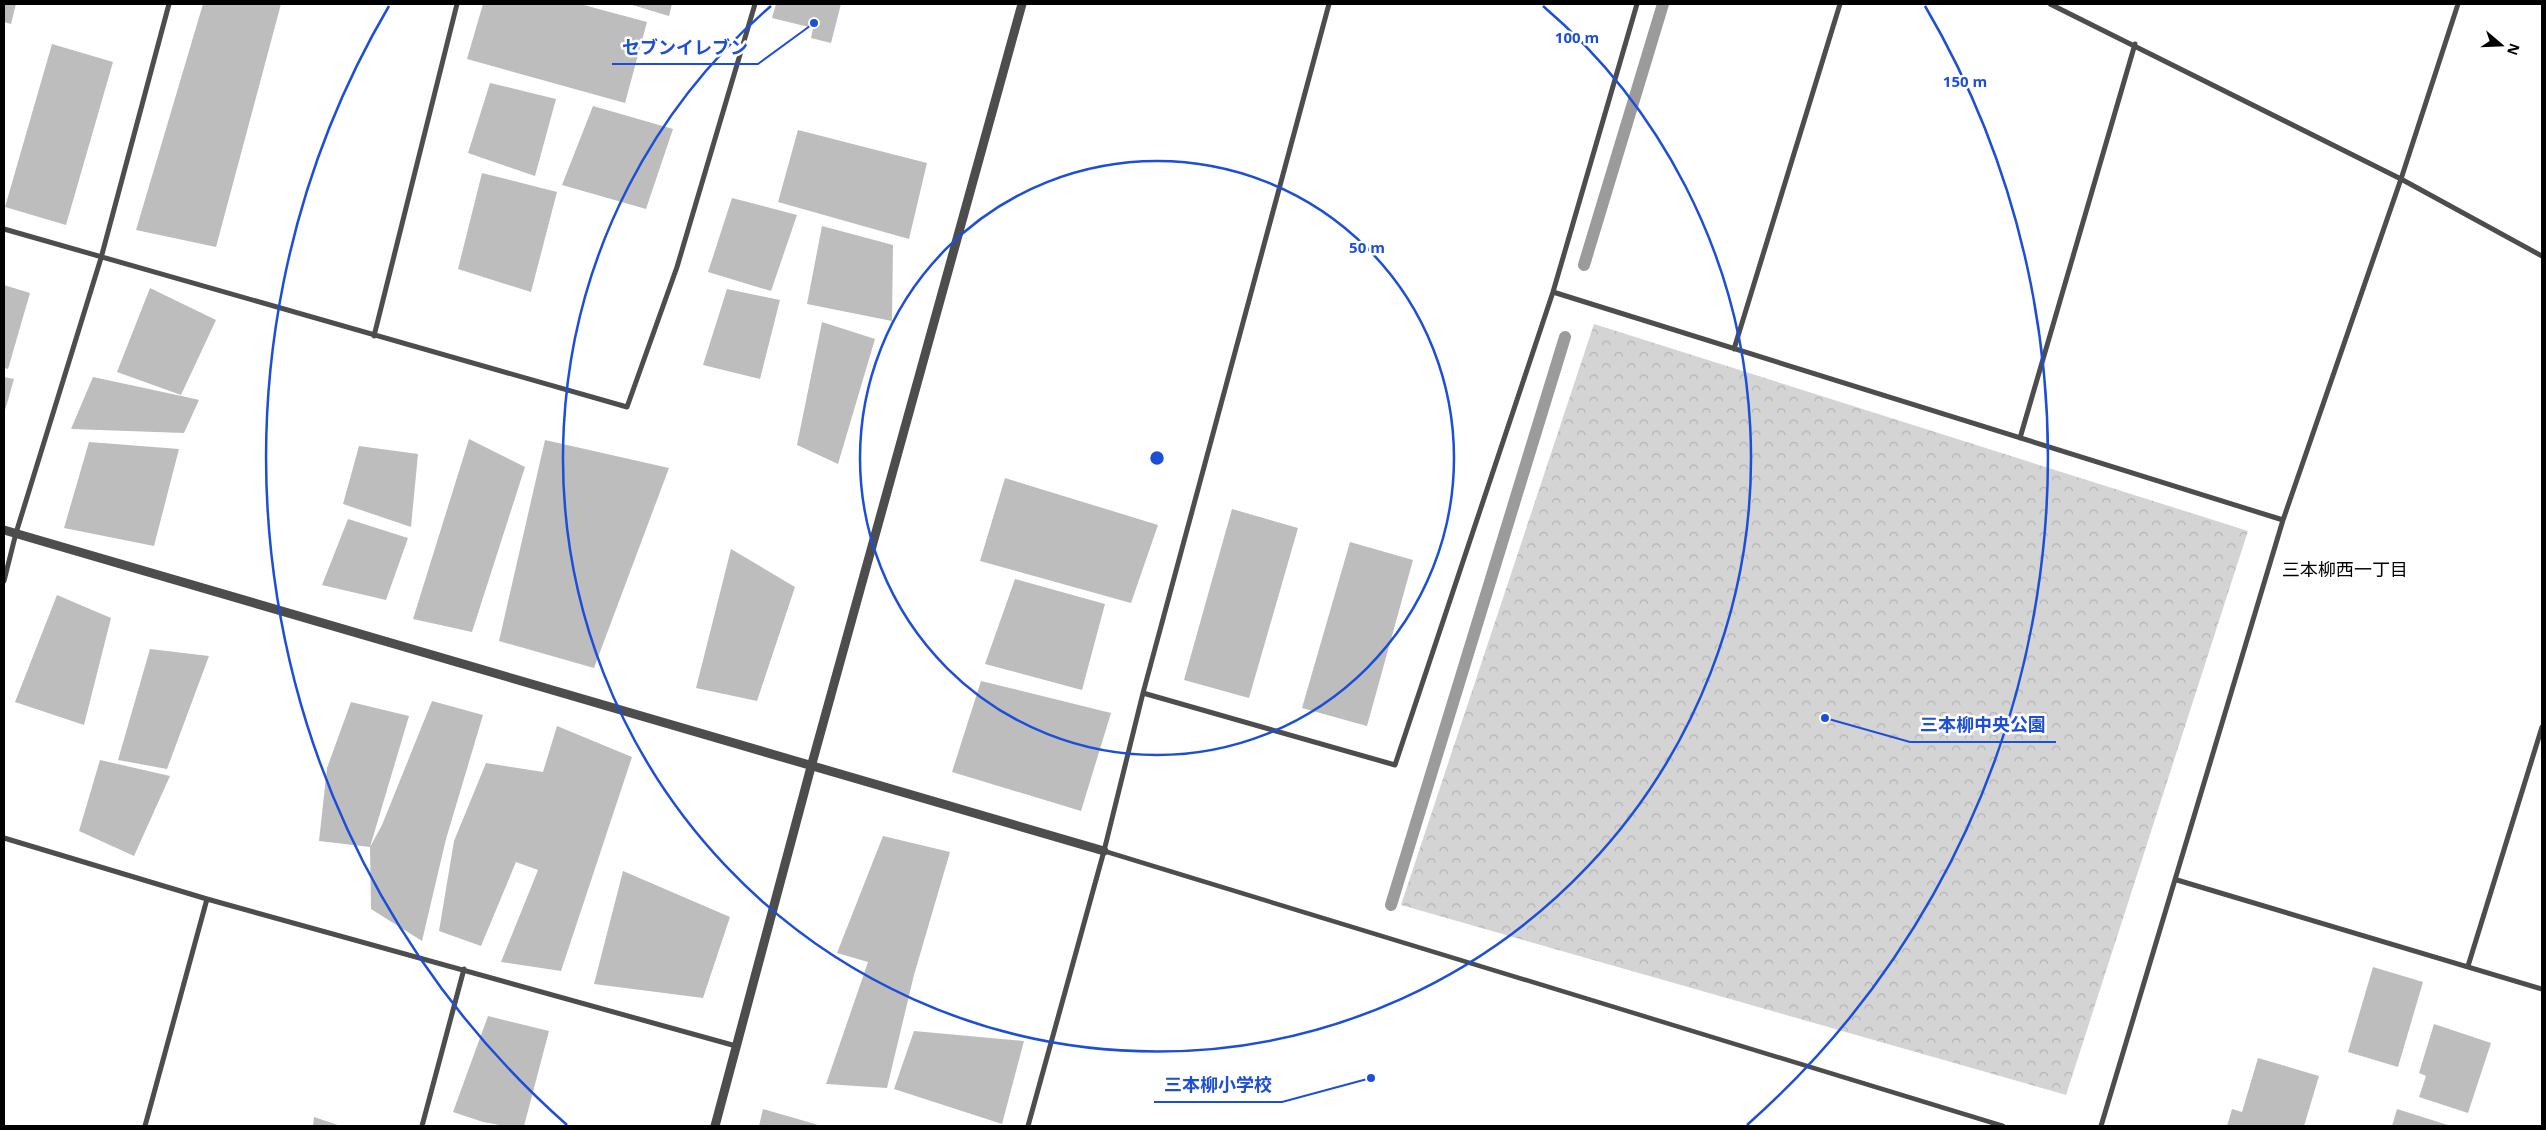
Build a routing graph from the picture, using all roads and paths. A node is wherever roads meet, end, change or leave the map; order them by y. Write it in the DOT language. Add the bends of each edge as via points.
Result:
graph roads {
  1 [pos="169,4"];
  2 [pos="457,4"];
  3 [pos="755,4"];
  4 [pos="1022,4"];
  5 [pos="1329,4"];
  6 [pos="1637,4"];
  7 [pos="1840,4"];
  8 [pos="2050,4"];
  9 [pos="2458,4"];
  10 [pos="2135,44"];
  11 [pos="2401,179"];
  12 [pos="4,229"];
  13 [pos="2542,256"];
  14 [pos="101,258"];
  15 [pos="1553,292"];
  16 [pos="374,336"];
  17 [pos="1734,349"];
  18 [pos="2020,438"];
  19 [pos="2283,520"];
  20 [pos="4,530"];
  21 [pos="16,534"];
  22 [pos="4,581"];
  23 [pos="1143,693"];
  24 [pos="2542,727"];
  25 [pos="811,767"];
  26 [pos="4,838"];
  27 [pos="1104,851"];
  28 [pos="2177,880"];
  29 [pos="207,899"];
  30 [pos="2468,966"];
  31 [pos="464,969"];
  32 [pos="2542,988"];
  33 [pos="736,1046"];
  34 [pos="145,1126"];
  35 [pos="422,1126"];
  36 [pos="715,1126"];
  37 [pos="1028,1126"];
  38 [pos="2003,1126"];
  39 [pos="2101,1126"];
  1 -- 14 [label="street"];
  2 -- 16 [label="street"];
  3 -- 16 [label="street" via="677,267 627,407"];
  4 -- 25 [label="street"];
  5 -- 23 [label="street"];
  6 -- 15 [label="street"];
  7 -- 17 [label="street"];
  8 -- 10 [label="street"];
  9 -- 11 [label="street"];
  10 -- 11 [label="street"];
  10 -- 18 [label="street"];
  11 -- 13 [label="street"];
  11 -- 19 [label="street"];
  12 -- 14 [label="street"];
  14 -- 16 [label="street"];
  14 -- 21 [label="street"];
  15 -- 17 [label="street"];
  15 -- 23 [label="street" via="1395,765"];
  17 -- 18 [label="street"];
  18 -- 19 [label="street"];
  19 -- 28 [label="street"];
  20 -- 21 [label="street"];
  21 -- 22 [label="street"];
  21 -- 25 [label="street"];
  23 -- 27 [label="street"];
  24 -- 30 [label="street"];
  25 -- 27 [label="street"];
  25 -- 33 [label="street"];
  26 -- 29 [label="street"];
  27 -- 37 [label="street"];
  27 -- 38 [label="street"];
  28 -- 30 [label="street"];
  28 -- 39 [label="street"];
  29 -- 31 [label="street"];
  29 -- 34 [label="street"];
  30 -- 32 [label="street"];
  31 -- 33 [label="street"];
  31 -- 35 [label="street"];
  33 -- 36 [label="street"];
}
